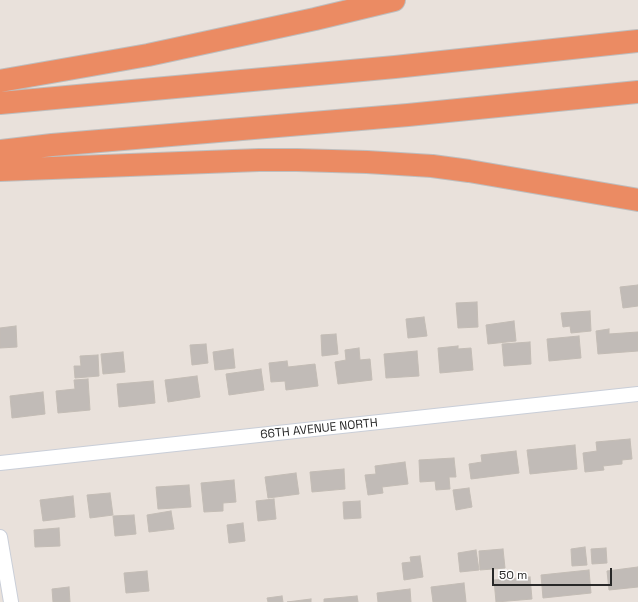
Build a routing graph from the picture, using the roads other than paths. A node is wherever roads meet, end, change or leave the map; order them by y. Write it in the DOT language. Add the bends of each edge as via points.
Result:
graph roads {
  1 [pos="394,0"];
  2 [pos="638,41"];
  3 [pos="0,80"];
  4 [pos="638,92"];
  5 [pos="0,103"];
  6 [pos="0,150"];
  7 [pos="0,170"];
  8 [pos="638,200"];
  9 [pos="638,394"];
  10 [pos="0,463"];
  11 [pos="0,537"];
  12 [pos="11,602"];
  1 -- 3 [label="highway" via="148,55"];
  2 -- 5 [label="highway" via="387,68"];
  4 -- 6 [label="highway" via="408,115"];
  7 -- 8 [label="highway" via="259,160 367,162 432,166"];
  9 -- 10 [label="street, 66TH AVENUE NORTH"];
  11 -- 12 [label="street"];
}
